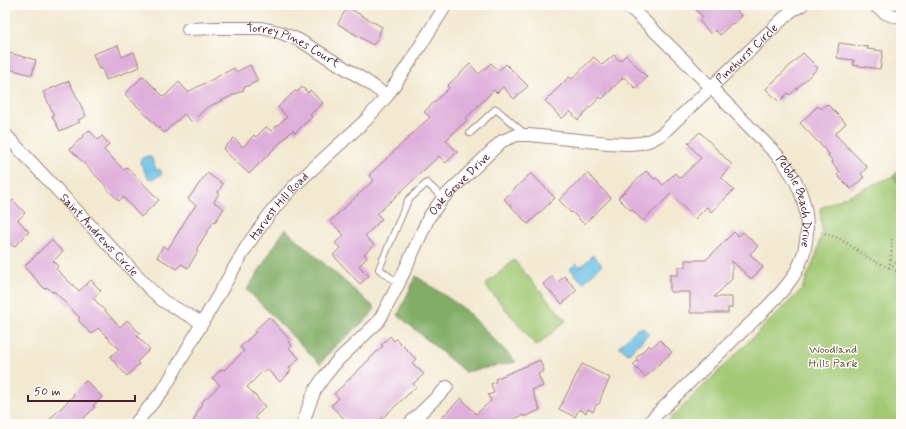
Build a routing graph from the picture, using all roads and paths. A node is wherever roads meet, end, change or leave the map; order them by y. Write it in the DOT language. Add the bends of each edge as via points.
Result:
graph roads {
  1 [pos="446,5"];
  2 [pos="625,5"];
  3 [pos="802,5"];
  4 [pos="874,5"];
  5 [pos="901,16"];
  6 [pos="188,29"];
  7 [pos="711,87"];
  8 [pos="387,96"];
  9 [pos="470,133"];
  10 [pos="5,134"];
  11 [pos="527,135"];
  12 [pos="443,198"];
  13 [pos="825,233"];
  14 [pos="892,239"];
  15 [pos="901,259"];
  16 [pos="889,268"];
  17 [pos="901,273"];
  18 [pos="399,282"];
  19 [pos="202,323"];
  20 [pos="447,387"];
  21 [pos="135,424"];
  22 [pos="304,424"];
  23 [pos="409,424"];
  24 [pos="648,424"];
  1 -- 8 [label="street, Harvest Hill Road"];
  2 -- 7 [label="street, Pebble Beach Drive"];
  3 -- 7 [label="street, Pinehurst Circle" via="791,11"];
  4 -- 5 [label="street" via="882,12 895,17"];
  6 -- 8 [label="street, Torrey Pines Court" via="261,28 279,32 299,40"];
  7 -- 11 [label="street, Oak Grove Drive" via="662,134 641,143 608,143"];
  7 -- 24 [label="street, Pebble Beach Drive" via="791,172 804,203 808,222 807,238 804,254 788,284"];
  8 -- 19 [label="street, Harvest Hill Road" via="366,120 295,185 272,210 248,244"];
  9 -- 11 [label="lane" via="496,109"];
  10 -- 19 [label="street, Saint Andrews Circle" via="148,287 163,301"];
  11 -- 12 [label="street, Oak Grove Drive" via="517,135 502,141"];
  12 -- 18 [label="street, Oak Grove Drive" via="429,217"];
  12 -- 18 [label="lane" via="427,182 408,200 379,269"];
  13 -- 16 [label="path"];
  14 -- 16 [label="path"];
  15 -- 16 [label="path"];
  16 -- 17 [label="path"];
  18 -- 22 [label="street, Oak Grove Drive" via="378,322 338,360 315,390"];
  19 -- 21 [label="street, Harvest Hill Road" via="164,389"];
  20 -- 23 [label="street"];
}
